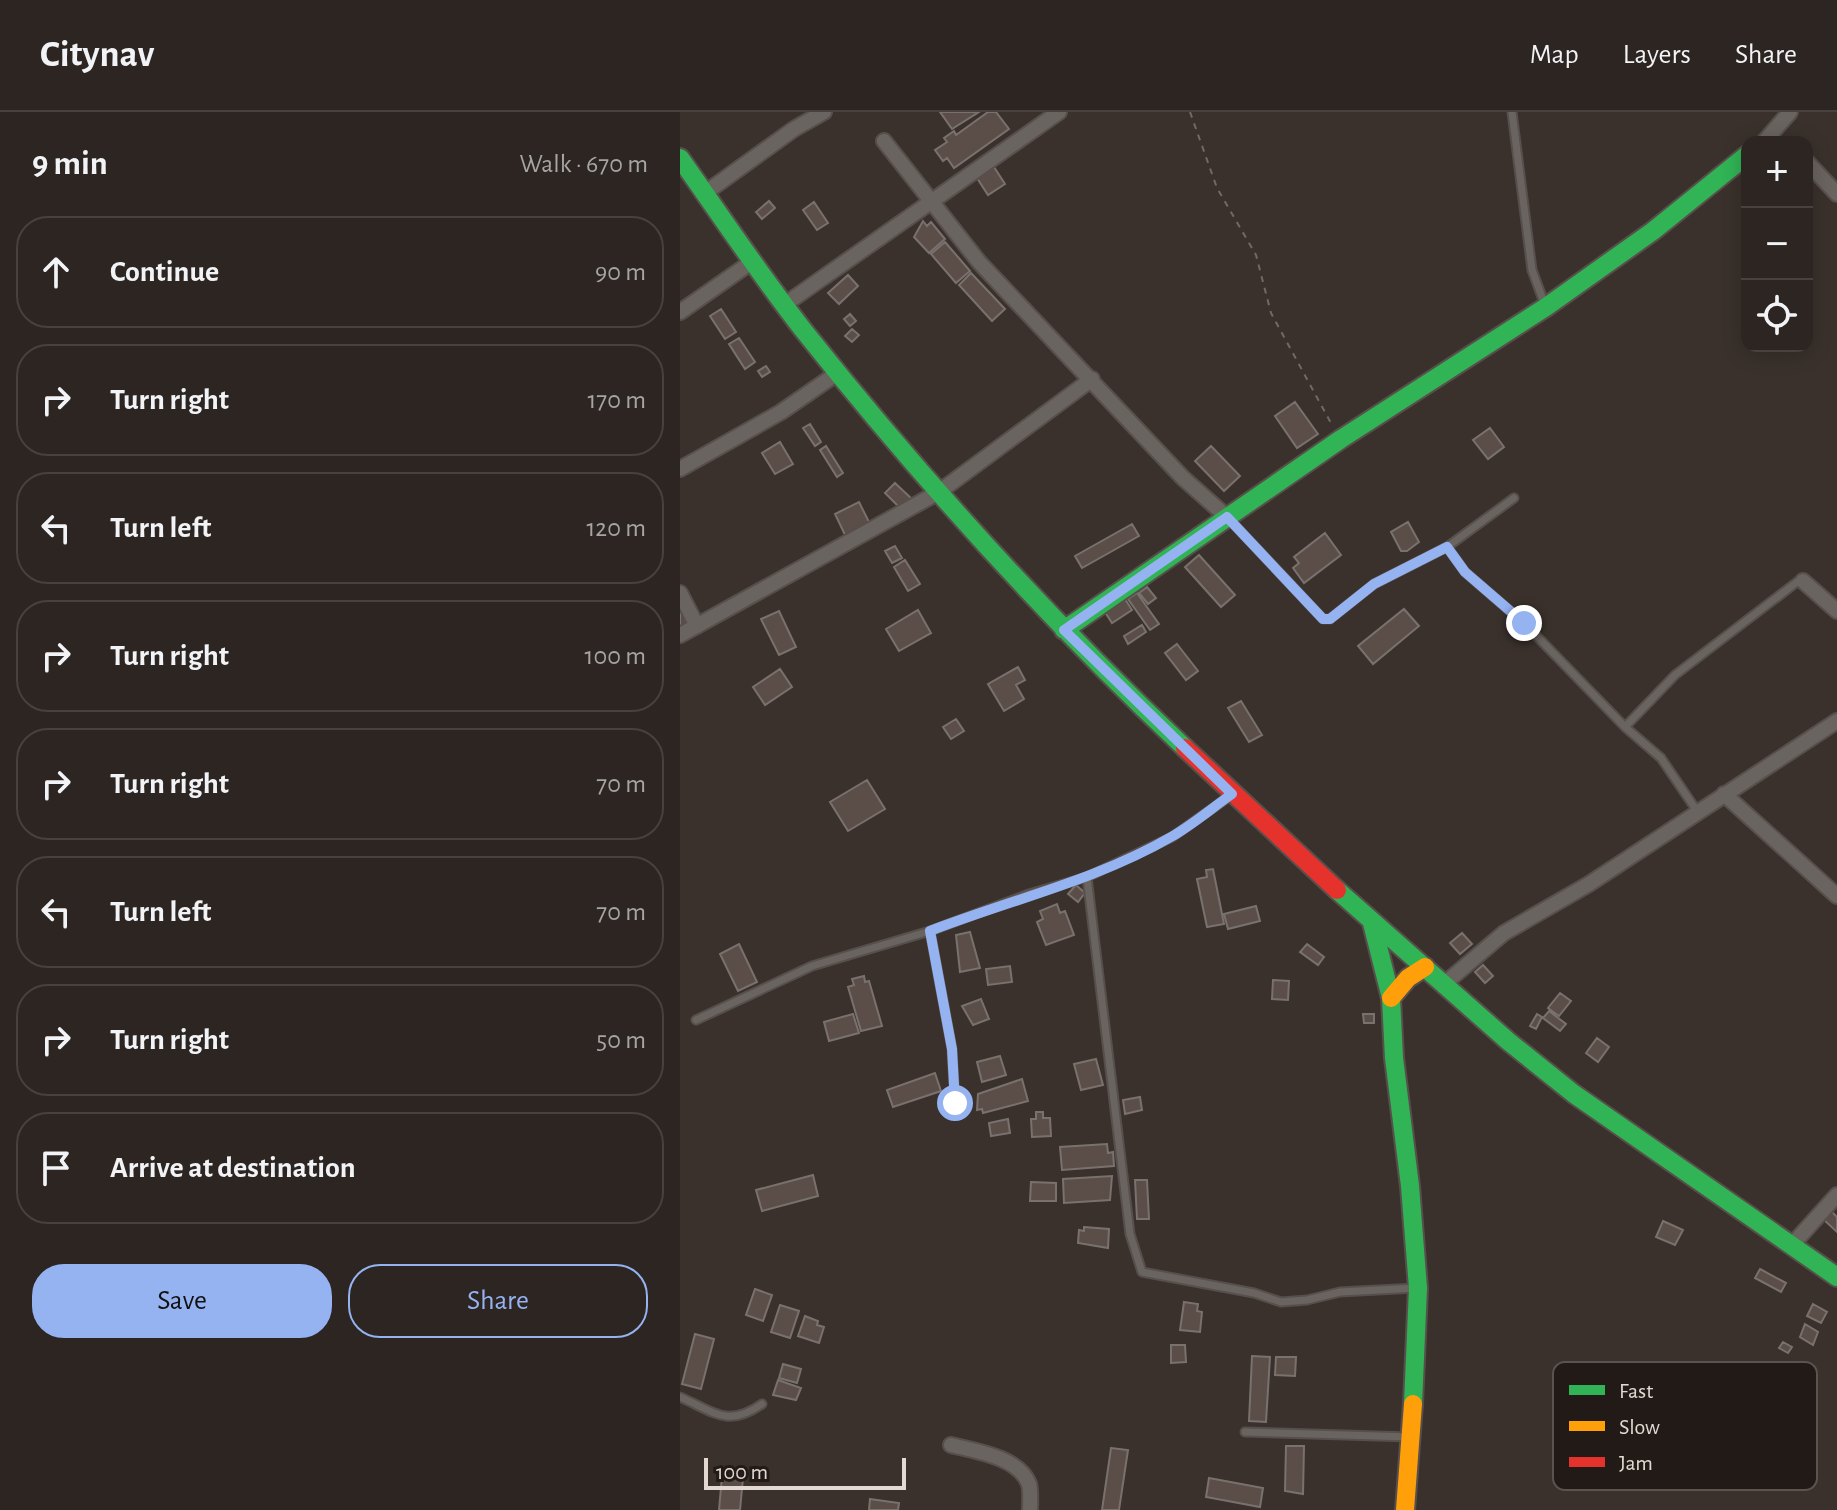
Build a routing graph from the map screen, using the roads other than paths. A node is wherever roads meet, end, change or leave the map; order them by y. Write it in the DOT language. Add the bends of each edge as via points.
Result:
graph roads {
  1 [pos="824,112"];
  2 [pos="1059,112"];
  3 [pos="1512,112"];
  4 [pos="1790,112"];
  5 [pos="1775,136"];
  6 [pos="884,141"];
  7 [pos="680,158"];
  8 [pos="1741,160"];
  9 [pos="1813,168"];
  10 [pos="705,193"];
  11 [pos="1837,194"];
  12 [pos="931,203"];
  13 [pos="753,261"];
  14 [pos="784,305"];
  15 [pos="1546,307"];
  16 [pos="680,312"];
  17 [pos="839,372"];
  18 [pos="1092,379"];
  19 [pos="680,469"];
  20 [pos="939,492"];
  21 [pos="1514,498"];
  22 [pos="1227,517"];
  23 [pos="1447,547"];
  24 [pos="1803,581"];
  25 [pos="680,593"];
  26 [pos="1837,611"];
  27 [pos="697,626"];
  28 [pos="1064,630"];
  29 [pos="680,635"];
  30 [pos="1837,721"];
  31 [pos="1625,727"];
  32 [pos="1232,794"];
  33 [pos="1724,794"];
  34 [pos="1697,811"];
  35 [pos="1087,877"];
  36 [pos="1837,896"];
  37 [pos="1372,923"];
  38 [pos="930,931"];
  39 [pos="1425,967"];
  40 [pos="1443,985"];
  41 [pos="1391,998"];
  42 [pos="696,1020"];
  43 [pos="955,1103"];
  44 [pos="1837,1195"];
  45 [pos="1791,1246"];
  46 [pos="1837,1277"];
  47 [pos="1418,1288"];
  48 [pos="680,1397"];
  49 [pos="762,1404"];
  50 [pos="1245,1432"];
  51 [pos="1412,1437"];
  52 [pos="951,1445"];
  53 [pos="1030,1510"];
  54 [pos="1405,1510"];
  1 -- 10 [label="street"];
  2 -- 12 [label="street"];
  3 -- 15 [label="lane" via="1532,270"];
  4 -- 5 [label="street"];
  6 -- 12 [label="street"];
  7 -- 10 [label="main road"];
  8 -- 15 [label="main road"];
  9 -- 11 [label="street"];
  10 -- 13 [label="main road"];
  12 -- 14 [label="street"];
  12 -- 18 [label="street" via="979,262"];
  13 -- 14 [label="main road"];
  13 -- 16 [label="street"];
  14 -- 17 [label="main road"];
  15 -- 22 [label="main road"];
  17 -- 19 [label="street"];
  17 -- 20 [label="main road"];
  18 -- 20 [label="street"];
  18 -- 22 [label="street" via="1183,478"];
  20 -- 27 [label="street"];
  20 -- 28 [label="main road"];
  21 -- 23 [label="lane"];
  22 -- 23 [label="lane" via="1323,619 1399,568"];
  22 -- 28 [label="main road"];
  23 -- 31 [label="lane" via="1465,572 1524,623"];
  24 -- 26 [label="street"];
  24 -- 31 [label="lane" via="1675,675"];
  25 -- 27 [label="street"];
  27 -- 29 [label="street"];
  28 -- 32 [label="main road"];
  30 -- 33 [label="street"];
  31 -- 34 [label="lane" via="1661,758"];
  32 -- 35 [label="lane" via="1172,837"];
  32 -- 37 [label="main road"];
  33 -- 34 [label="street"];
  33 -- 36 [label="street"];
  34 -- 40 [label="street" via="1504,933"];
  35 -- 38 [label="lane"];
  35 -- 47 [label="lane" via="1130,1234 1142,1272 1281,1302"];
  37 -- 39 [label="main road"];
  37 -- 41 [label="main road"];
  38 -- 42 [label="lane" via="812,966"];
  38 -- 43 [label="lane" via="952,1049"];
  39 -- 40 [label="main road"];
  39 -- 41 [label="main road"];
  40 -- 45 [label="main road" via="1583,1100"];
  41 -- 47 [label="main road"];
  44 -- 45 [label="street"];
  45 -- 46 [label="main road"];
  47 -- 51 [label="main road"];
  48 -- 49 [label="lane" via="727,1417 740,1418"];
  50 -- 51 [label="lane"];
  51 -- 54 [label="main road"];
  52 -- 53 [label="street" via="1000,1459 1021,1473 1029,1485"];
}
